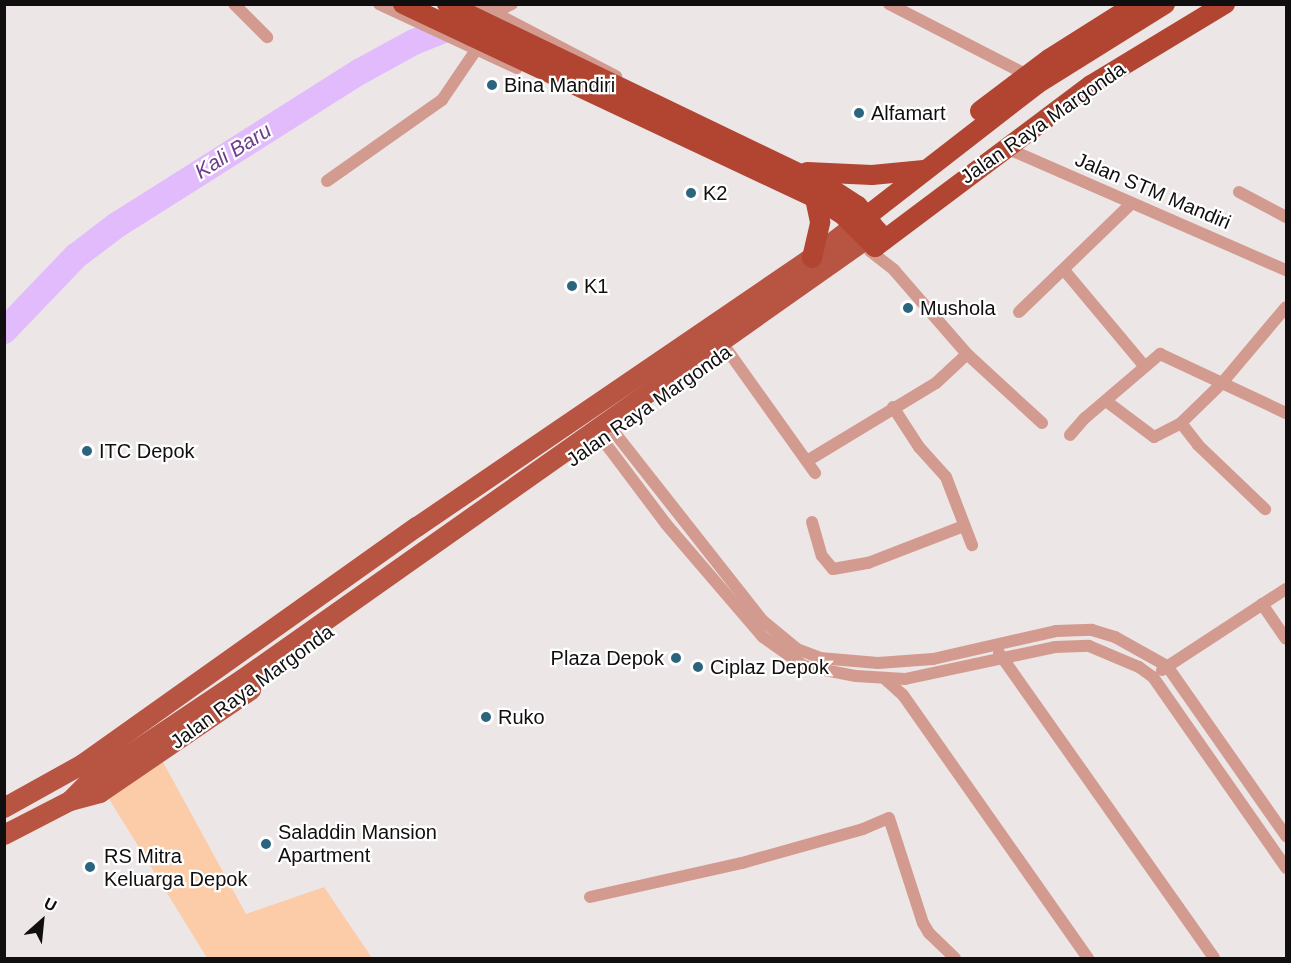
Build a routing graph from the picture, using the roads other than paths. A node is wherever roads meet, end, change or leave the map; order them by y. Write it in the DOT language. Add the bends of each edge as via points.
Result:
graph roads {
  1 [pos="234,4"];
  2 [pos="380,4"];
  3 [pos="403,4"];
  4 [pos="447,4"];
  5 [pos="478,4"];
  6 [pos="512,4"];
  7 [pos="889,4"];
  8 [pos="1136,4"];
  9 [pos="1165,4"];
  10 [pos="1200,4"];
  11 [pos="1225,4"];
  12 [pos="496,12"];
  13 [pos="1109,28"];
  14 [pos="267,37"];
  15 [pos="476,50"];
  16 [pos="1027,75"];
  17 [pos="1088,79"];
  18 [pos="646,98"];
  19 [pos="638,116"];
  20 [pos="1000,142"];
  21 [pos="931,165"];
  22 [pos="796,171"];
  23 [pos="327,181"];
  24 [pos="1239,192"];
  25 [pos="815,198"];
  26 [pos="1131,204"];
  27 [pos="1287,217"];
  28 [pos="870,236"];
  29 [pos="812,258"];
  30 [pos="1064,270"];
  31 [pos="1287,270"];
  32 [pos="1286,308"];
  33 [pos="1018,312"];
  34 [pos="728,351"];
  35 [pos="967,354"];
  36 [pos="1145,367"];
  37 [pos="1222,383"];
  38 [pos="1106,401"];
  39 [pos="893,407"];
  40 [pos="1287,413"];
  41 [pos="1042,423"];
  42 [pos="1181,423"];
  43 [pos="604,431"];
  44 [pos="1070,435"];
  45 [pos="807,461"];
  46 [pos="815,473"];
  47 [pos="1265,509"];
  48 [pos="813,522"];
  49 [pos="964,526"];
  50 [pos="972,545"];
  51 [pos="1287,589"];
  52 [pos="1262,604"];
  53 [pos="1287,639"];
  54 [pos="780,644"];
  55 [pos="996,646"];
  56 [pos="1001,658"];
  57 [pos="878,663"];
  58 [pos="1167,666"];
  59 [pos="1153,677"];
  60 [pos="884,678"];
  61 [pos="4,808"];
  62 [pos="4,835"];
  63 [pos="1287,836"];
  64 [pos="1287,868"];
  65 [pos="590,897"];
  66 [pos="1083,957"];
  67 [pos="956,958"];
  68 [pos="1214,958"];
  1 -- 14 [label="street"];
  2 -- 15 [label="street"];
  3 -- 19 [label="highway"];
  4 -- 18 [label="highway"];
  5 -- 12 [label="street"];
  6 -- 12 [label="street"];
  7 -- 16 [label="street"];
  8 -- 13 [label="highway, Jalan Raya Margonda"];
  9 -- 13 [label="highway, Jalan Raya Margonda"];
  10 -- 17 [label="highway, Jalan Raya Margonda"];
  11 -- 17 [label="highway, Jalan Raya Margonda"];
  12 -- 18 [label="street" via="591,60"];
  13 -- 16 [label="highway, Jalan Raya Margonda"];
  13 -- 21 [label="highway, Jalan Raya Margonda"];
  15 -- 19 [label="street" via="575,94"];
  15 -- 23 [label="street" via="442,100"];
  16 -- 21 [label="highway, Jalan Raya Margonda" via="951,134"];
  17 -- 20 [label="highway, Jalan Raya Margonda"];
  18 -- 22 [label="highway"];
  19 -- 25 [label="highway"];
  20 -- 26 [label="street, Jalan STM Mandiri"];
  20 -- 28 [label="highway, Jalan Raya Margonda"];
  21 -- 22 [label="highway" via="872,175"];
  21 -- 28 [label="highway, Jalan Raya Margonda"];
  22 -- 28 [label="highway" via="843,195"];
  24 -- 27 [label="street"];
  25 -- 28 [label="highway"];
  25 -- 29 [label="highway" via="820,222"];
  26 -- 30 [label="street"];
  26 -- 31 [label="street, Jalan STM Mandiri"];
  28 -- 29 [label="main road, Jalan Raya Margonda"];
  28 -- 34 [label="main road, Jalan Raya Margonda"];
  28 -- 35 [label="street" via="894,270"];
  28 -- 43 [label="main road, Jalan Raya Margonda"];
  29 -- 61 [label="main road, Jalan Raya Margonda" via="417,526 83,764"];
  30 -- 33 [label="street"];
  30 -- 36 [label="street"];
  32 -- 37 [label="street"];
  34 -- 43 [label="main road, Jalan Raya Margonda"];
  34 -- 45 [label="street"];
  35 -- 39 [label="street" via="936,383"];
  35 -- 41 [label="street"];
  36 -- 37 [label="street" via="1161,354 1167,354"];
  36 -- 38 [label="street"];
  37 -- 40 [label="street"];
  37 -- 42 [label="street"];
  38 -- 42 [label="street" via="1154,437"];
  38 -- 44 [label="street"];
  39 -- 45 [label="street"];
  39 -- 49 [label="street" via="919,447 946,477"];
  42 -- 47 [label="street" via="1198,445"];
  43 -- 54 [label="street"];
  43 -- 62 [label="main road, Jalan Raya Margonda" via="410,567 89,782 70,801"];
  45 -- 46 [label="street"];
  48 -- 49 [label="street" via="822,556 833,569 867,563"];
  49 -- 50 [label="street"];
  51 -- 52 [label="street"];
  52 -- 53 [label="street"];
  52 -- 58 [label="street"];
  54 -- 57 [label="street" via="820,658"];
  54 -- 60 [label="street" via="813,669"];
  55 -- 56 [label="street"];
  55 -- 57 [label="street" via="933,659"];
  55 -- 58 [label="street" via="1056,631 1092,630 1129,643"];
  56 -- 59 [label="street" via="1055,646 1089,646 1121,657"];
  56 -- 60 [label="street" via="905,679"];
  56 -- 68 [label="street"];
  57 -- 60 [label="street"];
  58 -- 59 [label="street"];
  58 -- 63 [label="street"];
  59 -- 64 [label="street"];
  60 -- 66 [label="street" via="903,695"];
  65 -- 67 [label="street" via="742,863 889,818 923,923"];
}
